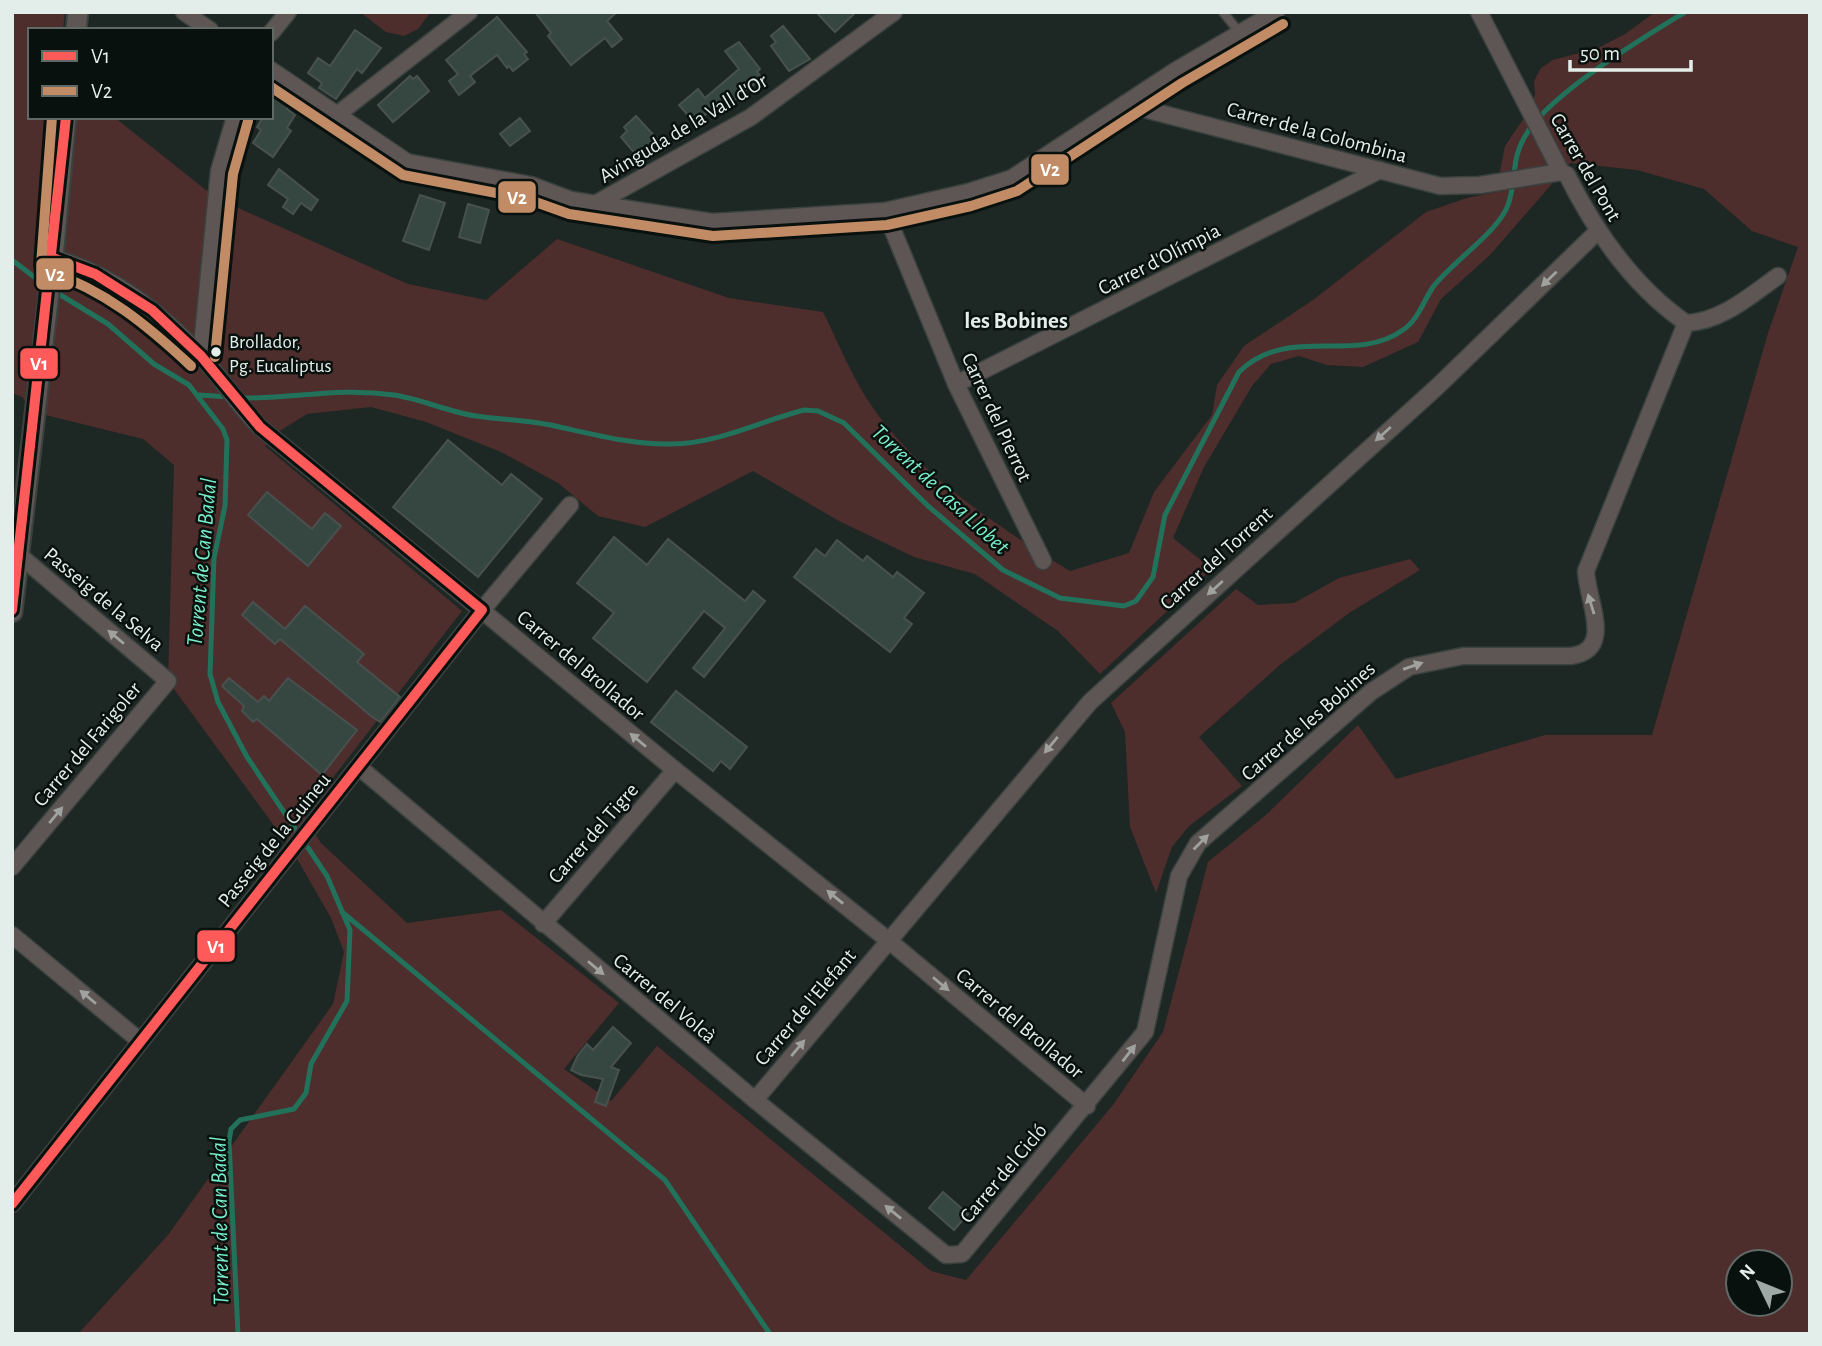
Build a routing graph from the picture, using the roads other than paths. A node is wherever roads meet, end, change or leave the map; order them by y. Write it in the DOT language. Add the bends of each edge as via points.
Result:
graph roads {
  1 [pos="184,12"];
  2 [pos="288,12"];
  3 [pos="469,12"];
  4 [pos="1223,12"];
  5 [pos="1276,12"];
  6 [pos="1479,12"];
  7 [pos="892,13"];
  8 [pos="206,28"];
  9 [pos="273,31"];
  10 [pos="1239,32"];
  11 [pos="273,71"];
  12 [pos="1125,104"];
  13 [pos="338,114"];
  14 [pos="66,119"];
  15 [pos="234,119"];
  16 [pos="1380,170"];
  17 [pos="1561,172"];
  18 [pos="594,204"];
  19 [pos="885,211"];
  20 [pos="1598,232"];
  21 [pos="53,258"];
  22 [pos="1778,275"];
  23 [pos="1686,323"];
  24 [pos="201,356"];
  25 [pos="956,384"];
  26 [pos="570,505"];
  27 [pos="15,556"];
  28 [pos="1042,561"];
  29 [pos="482,610"];
  30 [pos="12,612"];
  31 [pos="168,681"];
  32 [pos="360,768"];
  33 [pos="676,770"];
  34 [pos="12,867"];
  35 [pos="543,924"];
  36 [pos="12,934"];
  37 [pos="888,940"];
  38 [pos="140,1041"];
  39 [pos="755,1100"];
  40 [pos="1087,1106"];
  41 [pos="12,1204"];
  42 [pos="946,1255"];
  1 -- 8 [label="street"];
  2 -- 9 [label="street"];
  3 -- 13 [label="street"];
  4 -- 10 [label="lane"];
  5 -- 10 [label="street"];
  6 -- 17 [label="street, Carrer del Pont"];
  7 -- 18 [label="street, Avinguda de la Vall d'Or" via="751,117"];
  10 -- 12 [label="street"];
  11 -- 13 [label="street"];
  12 -- 16 [label="street, Carrer de la Colombina"];
  12 -- 19 [label="street" via="1012,178"];
  13 -- 18 [label="street" via="407,162 531,185"];
  14 -- 21 [label="street"];
  15 -- 24 [label="street" via="219,171"];
  16 -- 17 [label="street, Carrer de la Colombina" via="1440,186"];
  16 -- 25 [label="street, Carrer d'Olímpia"];
  17 -- 20 [label="street, Carrer del Pont" via="1567,175"];
  18 -- 19 [label="street" via="712,222"];
  19 -- 25 [label="street, Carrer del Pierrot"];
  20 -- 23 [label="street, Carrer del Pont"];
  20 -- 37 [label="street, Carrer del Torrent, one-way" via="1437,386 1090,702"];
  21 -- 24 [label="street, Carrer del Brollador" via="132,295"];
  21 -- 27 [label="street"];
  22 -- 23 [label="street" via="1728,310 1698,323"];
  40 -- 23 [label="street, Carrer de les Bobines, one-way" via="1145,1032 1179,876 1198,843 1370,692 1409,667 1462,656 1571,656 1584,654 1593,646 1597,623 1587,591 1587,571"];
  24 -- 29 [label="street, Carrer del Brollador" via="260,427"];
  25 -- 28 [label="street, Carrer del Pierrot"];
  26 -- 29 [label="street, Passeig de la Guineu"];
  27 -- 30 [label="street"];
  31 -- 27 [label="street, Passeig de la Selva, one-way"];
  29 -- 32 [label="street, Passeig de la Guineu"];
  33 -- 29 [label="street, Carrer del Brollador, one-way"];
  34 -- 31 [label="street, Carrer del Farigoler, one-way"];
  32 -- 35 [label="street, Carrer del Volcà"];
  32 -- 38 [label="street, Passeig de la Guineu"];
  33 -- 35 [label="street, Carrer del Tigre"];
  37 -- 33 [label="street, Carrer del Brollador, one-way"];
  35 -- 39 [label="street, Carrer del Volcà, one-way"];
  38 -- 36 [label="street, one-way"];
  39 -- 37 [label="street, Carrer de l'Elefant, one-way"];
  37 -- 40 [label="street, Carrer del Brollador, one-way"];
  38 -- 41 [label="street, Passeig de la Guineu"];
  42 -- 39 [label="street, Carrer del Volcà, one-way"];
  40 -- 42 [label="street, Carrer del Cicló" via="962,1254"];
}
